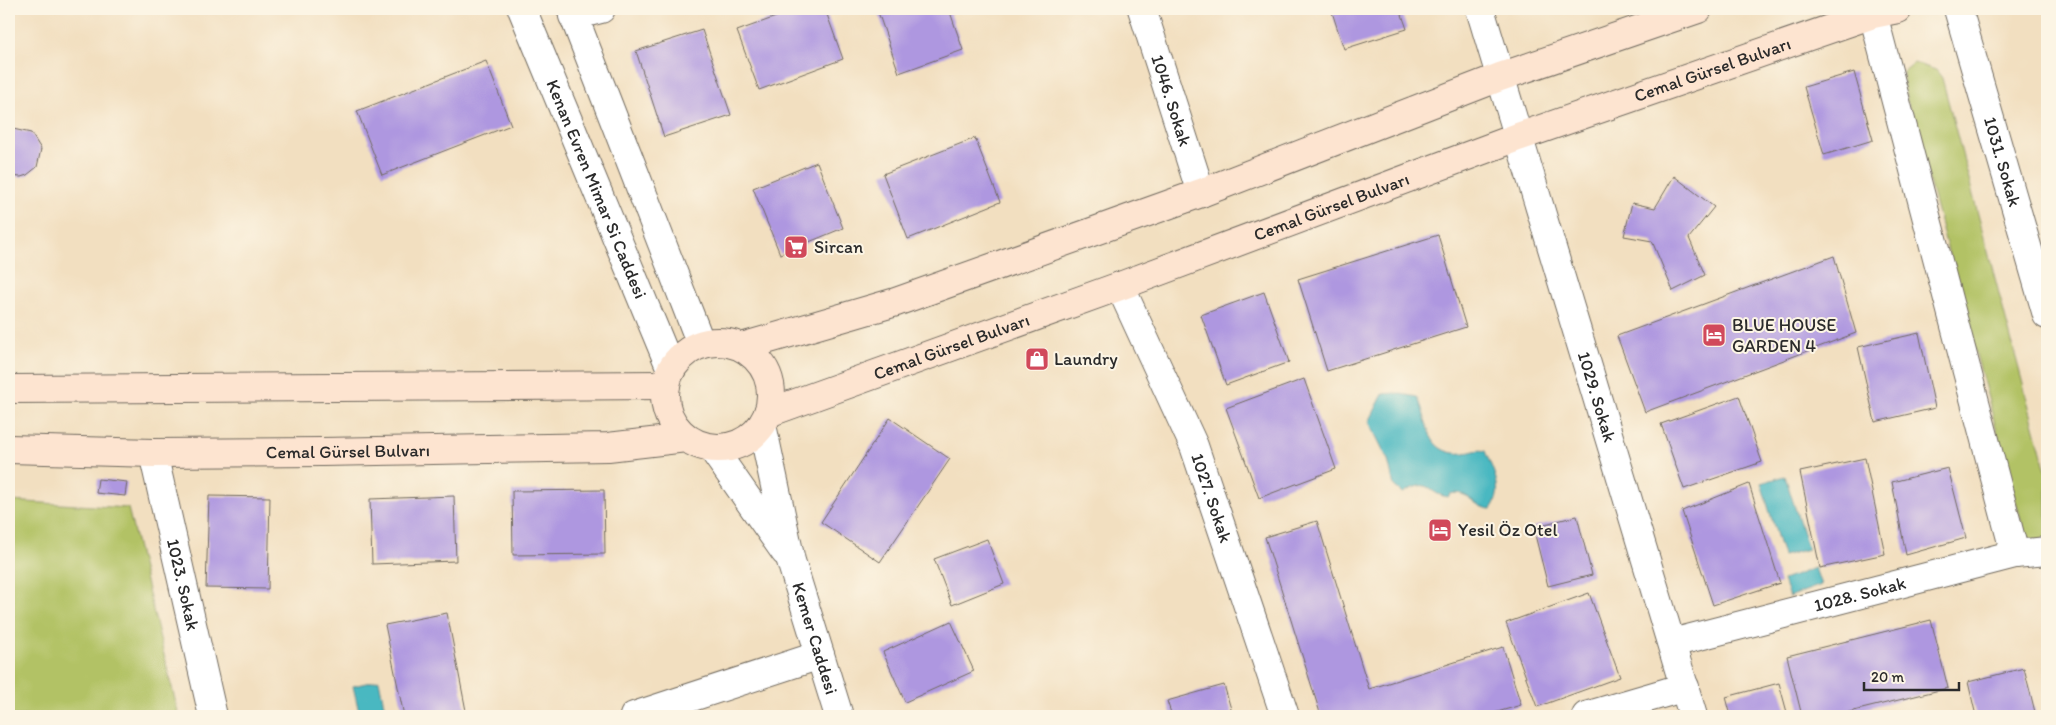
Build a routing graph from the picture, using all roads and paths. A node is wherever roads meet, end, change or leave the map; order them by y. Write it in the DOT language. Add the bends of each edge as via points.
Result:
graph roads {
  1 [pos="522,9"];
  2 [pos="601,9"];
  3 [pos="1142,9"];
  4 [pos="1480,9"];
  5 [pos="1698,9"];
  6 [pos="1958,9"];
  7 [pos="1885,11"];
  8 [pos="572,12"];
  9 [pos="1500,77"];
  10 [pos="1518,136"];
  11 [pos="1201,193"];
  12 [pos="1120,286"];
  13 [pos="2047,315"];
  14 [pos="702,344"];
  15 [pos="742,347"];
  16 [pos="668,377"];
  17 [pos="9,389"];
  18 [pos="765,419"];
  19 [pos="686,438"];
  20 [pos="712,448"];
  21 [pos="9,449"];
  22 [pos="153,453"];
  23 [pos="2047,551"];
  24 [pos="2015,554"];
  25 [pos="791,561"];
  26 [pos="1672,643"];
  27 [pos="820,655"];
  28 [pos="1685,687"];
  29 [pos="213,716"];
  30 [pos="634,716"];
  31 [pos="839,716"];
  32 [pos="1285,716"];
  33 [pos="1586,716"];
  34 [pos="1693,716"];
  1 -- 16 [label="street, Kenan Evren Mimar Si Caddesi"];
  2 -- 8 [label="street"];
  3 -- 11 [label="street, 1046. Sokak"];
  4 -- 9 [label="street, 1029. Sokak"];
  5 -- 9 [label="main road"];
  6 -- 13 [label="street, 1031. Sokak"];
  7 -- 10 [label="main road, Cemal Gürsel Bulvarı"];
  7 -- 24 [label="street"];
  8 -- 14 [label="street"];
  9 -- 10 [label="street, 1029. Sokak"];
  9 -- 11 [label="main road"];
  10 -- 12 [label="main road, Cemal Gürsel Bulvarı"];
  10 -- 26 [label="street, 1029. Sokak"];
  11 -- 15 [label="main road" via="896,302"];
  12 -- 18 [label="main road, Cemal Gürsel Bulvarı"];
  12 -- 32 [label="street, 1027. Sokak" via="1194,446"];
  14 -- 15 [label="main road" via="728,342"];
  14 -- 16 [label="main road" via="679,358"];
  15 -- 18 [label="main road" via="764,367 770,382 771,397"];
  16 -- 17 [label="main road"];
  16 -- 19 [label="main road" via="665,400 668,415"];
  18 -- 20 [label="main road" via="741,444"];
  18 -- 25 [label="street"];
  19 -- 20 [label="main road"];
  19 -- 22 [label="main road, Cemal Gürsel Bulvarı" via="608,447"];
  20 -- 25 [label="street"];
  21 -- 22 [label="main road, Cemal Gürsel Bulvarı"];
  22 -- 29 [label="street, 1023. Sokak"];
  23 -- 24 [label="street, 1028. Sokak"];
  24 -- 26 [label="street, 1028. Sokak"];
  25 -- 27 [label="street, Kemer Caddesi"];
  26 -- 28 [label="street, 1029. Sokak"];
  27 -- 30 [label="street"];
  27 -- 31 [label="street, Kemer Caddesi"];
  28 -- 33 [label="street"];
  28 -- 34 [label="street, 1029. Sokak"];
}
